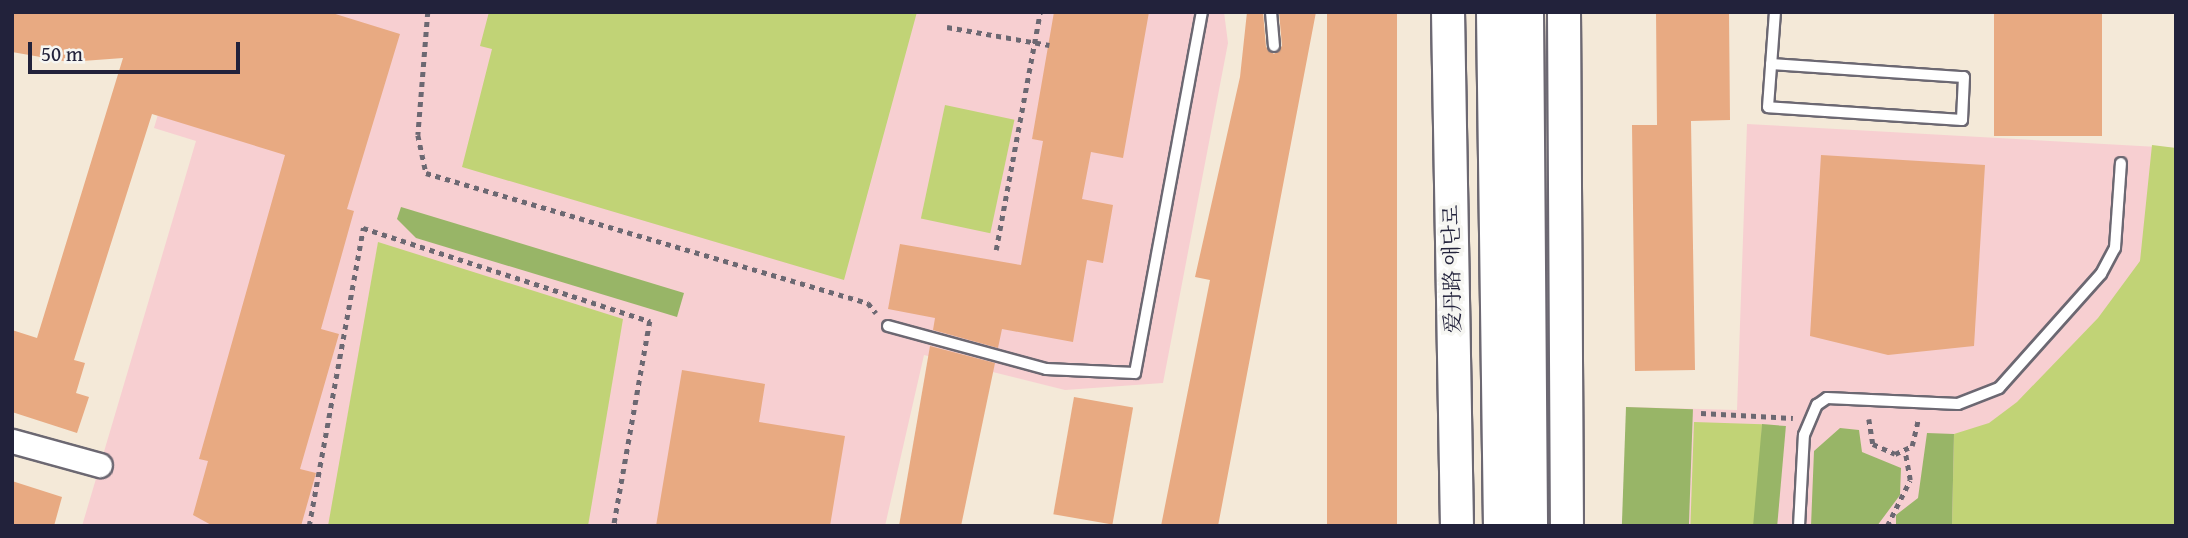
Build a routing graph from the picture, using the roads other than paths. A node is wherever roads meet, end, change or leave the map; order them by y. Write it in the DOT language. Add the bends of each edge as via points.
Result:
graph roads {
  1 [pos="1202,12"];
  2 [pos="1271,12"];
  3 [pos="1448,12"];
  4 [pos="1494,12"];
  5 [pos="1525,12"];
  6 [pos="1564,12"];
  7 [pos="1775,12"];
  8 [pos="1274,46"];
  9 [pos="1771,64"];
  10 [pos="2121,163"];
  11 [pos="888,326"];
  12 [pos="12,441"];
  13 [pos="100,465"];
  14 [pos="1458,526"];
  15 [pos="1501,526"];
  16 [pos="1529,526"];
  17 [pos="1567,526"];
  18 [pos="1800,526"];
  1 -- 11 [label="lane" via="1135,373 1046,369"];
  2 -- 8 [label="lane"];
  3 -- 14 [label="street, 爱丹路 애단로"];
  4 -- 15 [label="main road"];
  5 -- 16 [label="main road"];
  6 -- 17 [label="street"];
  7 -- 9 [label="lane"];
  9 -- 9 [label="lane" via="1768,107 1962,120 1964,77"];
  10 -- 18 [label="lane" via="2115,248 2101,274 1999,388 1958,404 1920,406 1827,398 1807,419"];
  12 -- 13 [label="street"];
}
